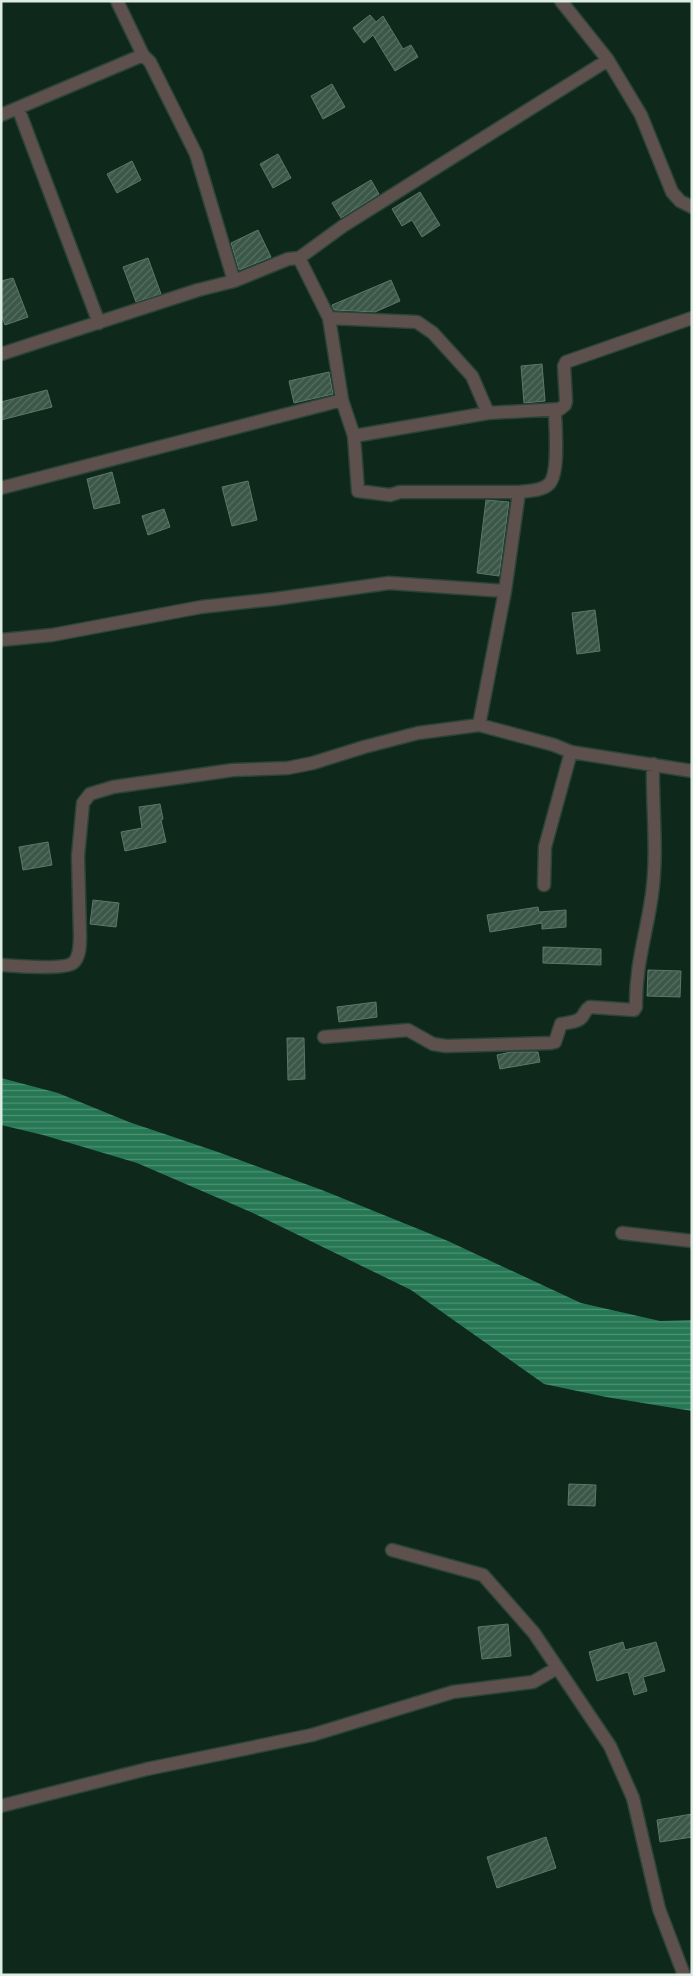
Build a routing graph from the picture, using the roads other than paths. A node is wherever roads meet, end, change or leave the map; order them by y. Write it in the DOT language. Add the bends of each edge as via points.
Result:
graph roads {
  1 [pos="117,1"];
  2 [pos="561,1"];
  3 [pos="144,55"];
  4 [pos="608,60"];
  5 [pos="18,108"];
  6 [pos="1,115"];
  7 [pos="692,207"];
  8 [pos="300,258"];
  9 [pos="234,281"];
  10 [pos="329,318"];
  11 [pos="692,318"];
  12 [pos="99,323"];
  13 [pos="1,354"];
  14 [pos="342,400"];
  15 [pos="554,410"];
  16 [pos="488,413"];
  17 [pos="354,436"];
  18 [pos="1,488"];
  19 [pos="519,492"];
  20 [pos="505,591"];
  21 [pos="1,640"];
  22 [pos="479,725"];
  23 [pos="571,752"];
  24 [pos="653,764"];
  25 [pos="692,771"];
  26 [pos="544,886"];
  27 [pos="1,965"];
  28 [pos="324,1037"];
  29 [pos="622,1233"];
  30 [pos="692,1241"];
  31 [pos="392,1550"];
  32 [pos="557,1668"];
  33 [pos="1,1806"];
  34 [pos="684,1975"];
  1 -- 3 [label="street"];
  2 -- 4 [label="street"];
  3 -- 5 [label="street"];
  3 -- 9 [label="street" via="196,154"];
  4 -- 7 [label="street" via="641,115 672,192"];
  4 -- 8 [label="street" via="343,226"];
  5 -- 6 [label="street"];
  5 -- 12 [label="street"];
  8 -- 9 [label="street" via="288,259"];
  8 -- 10 [label="street"];
  9 -- 12 [label="street"];
  10 -- 14 [label="street"];
  10 -- 16 [label="street" via="417,322 433,333 472,376"];
  11 -- 15 [label="street" via="566,362 565,405"];
  12 -- 13 [label="street"];
  14 -- 17 [label="street"];
  14 -- 18 [label="street"];
  15 -- 16 [label="street"];
  15 -- 19 [label="street" via="556,457 552,478 549,484"];
  16 -- 17 [label="street"];
  17 -- 19 [label="street" via="358,491 390,495 400,492"];
  19 -- 20 [label="street"];
  20 -- 21 [label="street" via="388,583 201,607 52,635"];
  20 -- 22 [label="street"];
  22 -- 23 [label="street" via="554,744"];
  22 -- 27 [label="street" via="418,733 288,768 224,772 112,787 90,794 83,803 78,856 80,936 76,959 70,965 59,967"];
  23 -- 24 [label="street"];
  23 -- 26 [label="street" via="546,847"];
  24 -- 25 [label="street"];
  24 -- 28 [label="street" via="655,850 652,895 634,1010 590,1007 578,1020 561,1024 555,1042 550,1043 446,1046 432,1044 408,1030"];
  29 -- 30 [label="street"];
  31 -- 32 [label="street" via="483,1575 534,1633"];
  32 -- 33 [label="street" via="533,1682 453,1692 312,1735 147,1769"];
  32 -- 34 [label="street" via="610,1746 633,1798 659,1909"];
}
